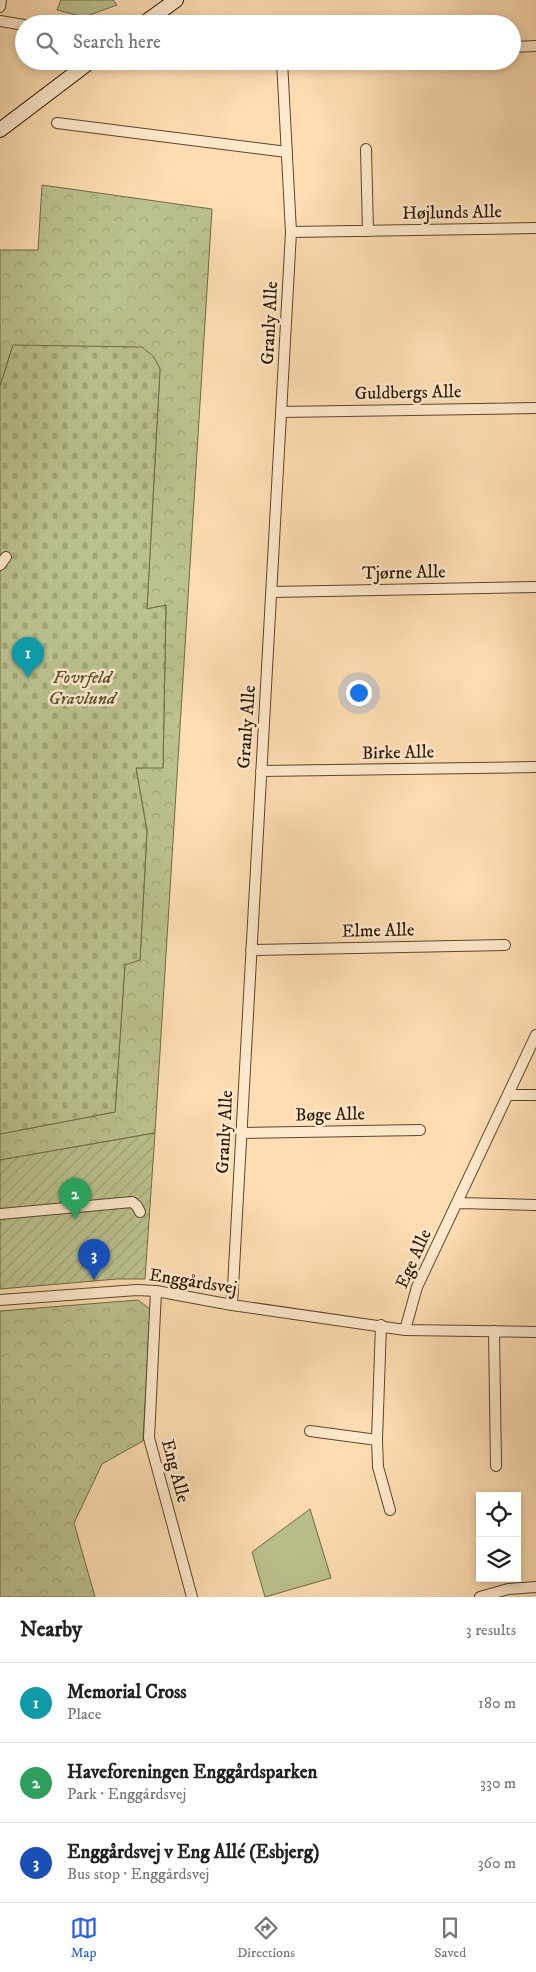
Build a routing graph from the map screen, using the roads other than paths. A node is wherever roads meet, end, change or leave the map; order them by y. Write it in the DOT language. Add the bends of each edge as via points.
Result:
graph roads {
  1 [pos="1,0"];
  2 [pos="176,0"];
  3 [pos="0,7"];
  4 [pos="159,15"];
  5 [pos="0,21"];
  6 [pos="15,24"];
  7 [pos="536,46"];
  8 [pos="521,47"];
  9 [pos="79,70"];
  10 [pos="282,70"];
  11 [pos="57,123"];
  12 [pos="0,130"];
  13 [pos="366,149"];
  14 [pos="287,152"];
  15 [pos="536,228"];
  16 [pos="368,231"];
  17 [pos="291,232"];
  18 [pos="536,408"];
  19 [pos="281,412"];
  20 [pos="536,587"];
  21 [pos="272,592"];
  22 [pos="536,766"];
  23 [pos="260,771"];
  24 [pos="505,946"];
  25 [pos="251,950"];
  26 [pos="536,1035"];
  27 [pos="508,1095"];
  28 [pos="536,1095"];
  29 [pos="420,1130"];
  30 [pos="241,1133"];
  31 [pos="458,1204"];
  32 [pos="536,1205"];
  33 [pos="140,1212"];
  34 [pos="0,1214"];
  35 [pos="156,1291"];
  36 [pos="0,1300"];
  37 [pos="232,1304"];
  38 [pos="381,1325"];
  39 [pos="405,1330"];
  40 [pos="494,1331"];
  41 [pos="536,1332"];
  42 [pos="310,1431"];
  43 [pos="377,1440"];
  44 [pos="496,1466"];
  45 [pos="390,1510"];
  46 [pos="536,1587"];
  47 [pos="508,1593"];
  48 [pos="192,1597"];
  49 [pos="480,1597"];
  1 -- 3 [label="street"];
  2 -- 4 [label="main road"];
  5 -- 6 [label="street"];
  7 -- 8 [label="street"];
  9 -- 12 [label="main road"];
  10 -- 14 [label="street, Granly Alle"];
  11 -- 14 [label="street"];
  13 -- 16 [label="street"];
  14 -- 17 [label="street, Granly Alle"];
  15 -- 16 [label="street, Højlunds Alle"];
  16 -- 17 [label="street, Højlunds Alle"];
  17 -- 19 [label="street, Granly Alle"];
  18 -- 19 [label="street, Guldbergs Alle"];
  19 -- 21 [label="street, Granly Alle"];
  20 -- 21 [label="street, Tjørne Alle"];
  21 -- 23 [label="street, Granly Alle"];
  22 -- 23 [label="street, Birke Alle"];
  23 -- 25 [label="street, Granly Alle"];
  24 -- 25 [label="street, Elme Alle"];
  25 -- 30 [label="street, Granly Alle"];
  26 -- 27 [label="street, Ege Alle"];
  27 -- 28 [label="street"];
  27 -- 31 [label="street, Ege Alle"];
  29 -- 30 [label="street, Bøge Alle"];
  30 -- 37 [label="street, Granly Alle"];
  31 -- 32 [label="street"];
  31 -- 39 [label="street, Ege Alle" via="417,1287"];
  33 -- 34 [label="street" via="132,1202"];
  35 -- 36 [label="street, Enggårdsvej"];
  35 -- 37 [label="street, Enggårdsvej"];
  35 -- 48 [label="street, Eng Alle" via="149,1438"];
  37 -- 38 [label="street, Enggårdsvej"];
  38 -- 39 [label="street, Enggårdsvej"];
  38 -- 43 [label="street"];
  39 -- 40 [label="street, Enggårdsvej"];
  40 -- 41 [label="street, Enggårdsvej"];
  40 -- 44 [label="street"];
  42 -- 43 [label="street"];
  43 -- 45 [label="street" via="378,1467"];
  46 -- 47 [label="street"];
  47 -- 49 [label="street"];
}
